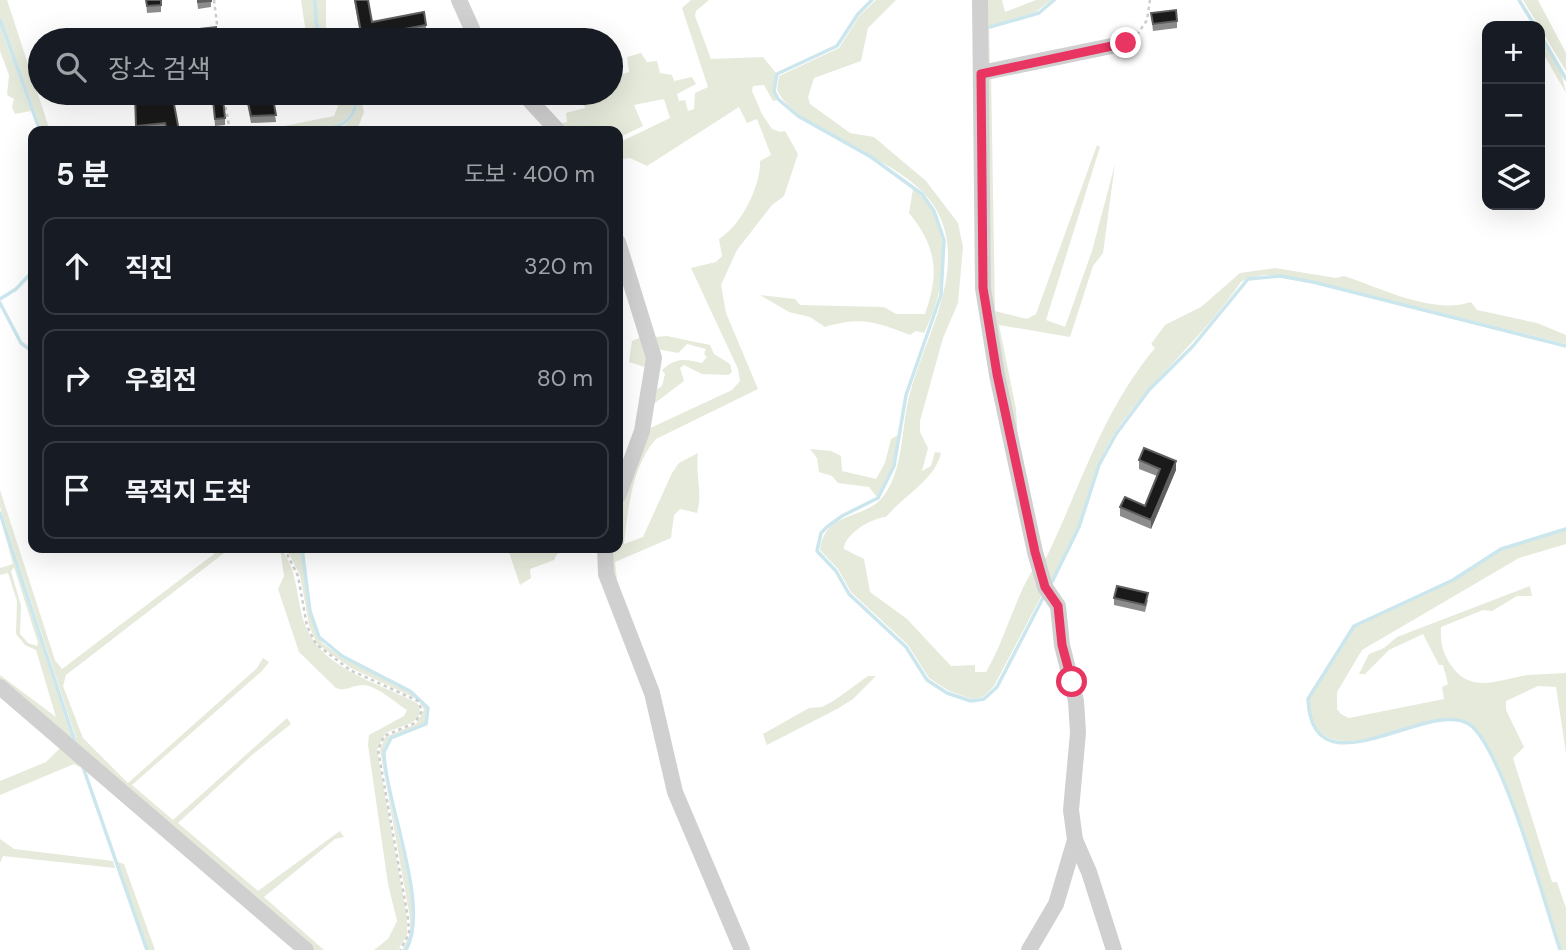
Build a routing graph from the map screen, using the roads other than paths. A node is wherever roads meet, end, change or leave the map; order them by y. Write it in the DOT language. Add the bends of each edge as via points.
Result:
graph roads {
  1 [pos="459,0"];
  2 [pos="980,0"];
  3 [pos="472,28"];
  4 [pos="1126,43"];
  5 [pos="981,74"];
  6 [pos="534,105"];
  7 [pos="553,126"];
  8 [pos="623,258"];
  9 [pos="623,482"];
  10 [pos="606,553"];
  11 [pos="0,687"];
  12 [pos="1075,840"];
  13 [pos="306,950"];
  14 [pos="742,950"];
  15 [pos="1029,950"];
  16 [pos="1114,950"];
  1 -- 3 [label="street"];
  2 -- 5 [label="street"];
  4 -- 5 [label="street"];
  5 -- 12 [label="street" via="983,288 1035,552 1045,587 1058,606 1076,701 1071,810"];
  6 -- 7 [label="street"];
  8 -- 9 [label="street" via="654,358 642,431"];
  10 -- 14 [label="street" via="606,574 652,693 675,792"];
  11 -- 13 [label="street"];
  12 -- 15 [label="street" via="1064,884"];
  12 -- 16 [label="street"];
}
